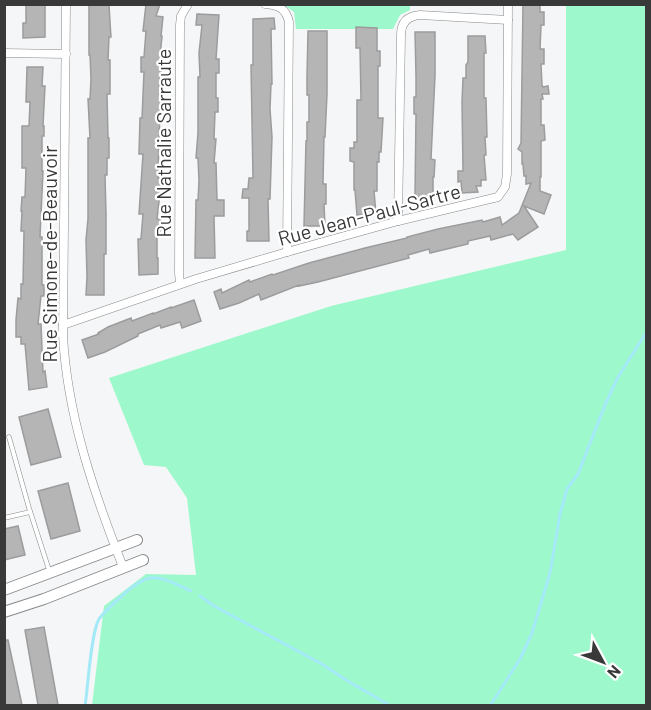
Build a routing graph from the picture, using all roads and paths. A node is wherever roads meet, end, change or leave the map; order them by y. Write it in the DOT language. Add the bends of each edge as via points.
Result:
graph roads {
  1 [pos="66,4"];
  2 [pos="188,4"];
  3 [pos="265,4"];
  4 [pos="508,4"];
  5 [pos="508,20"];
  6 [pos="4,53"];
  7 [pos="66,54"];
  8 [pos="398,221"];
  9 [pos="287,252"];
  10 [pos="180,284"];
  11 [pos="63,325"];
  12 [pos="9,437"];
  13 [pos="30,512"];
  14 [pos="4,518"];
  15 [pos="136,540"];
  16 [pos="116,548"];
  17 [pos="143,560"];
  18 [pos="123,567"];
  19 [pos="51,574"];
  20 [pos="4,590"];
  21 [pos="4,612"];
  1 -- 7 [label="street, Rue Simone-de-Beauvoir"];
  2 -- 10 [label="street, Rue Nathalie Sarraute" via="180,25"];
  3 -- 9 [label="street" via="284,10 289,22"];
  4 -- 5 [label="street, Rue Jean-Paul-Sartre"];
  5 -- 8 [label="street, Rue Jean-Paul-Sartre" via="507,174 503,191 491,199"];
  5 -- 8 [label="street" via="420,15 403,24"];
  6 -- 7 [label="street"];
  7 -- 11 [label="street, Rue Simone-de-Beauvoir"];
  8 -- 9 [label="street, Rue Jean-Paul-Sartre"];
  9 -- 10 [label="street, Rue Jean-Paul-Sartre"];
  10 -- 11 [label="street, Rue Jean-Paul-Sartre"];
  11 -- 16 [label="street, Rue Simone-de-Beauvoir" via="64,361 78,433"];
  12 -- 13 [label="lane"];
  13 -- 14 [label="lane"];
  13 -- 19 [label="lane"];
  15 -- 16 [label="street"];
  16 -- 18 [label="street, Rue Simone-de-Beauvoir"];
  16 -- 19 [label="street"];
  17 -- 18 [label="street"];
  18 -- 21 [label="street"];
  19 -- 20 [label="street"];
}
